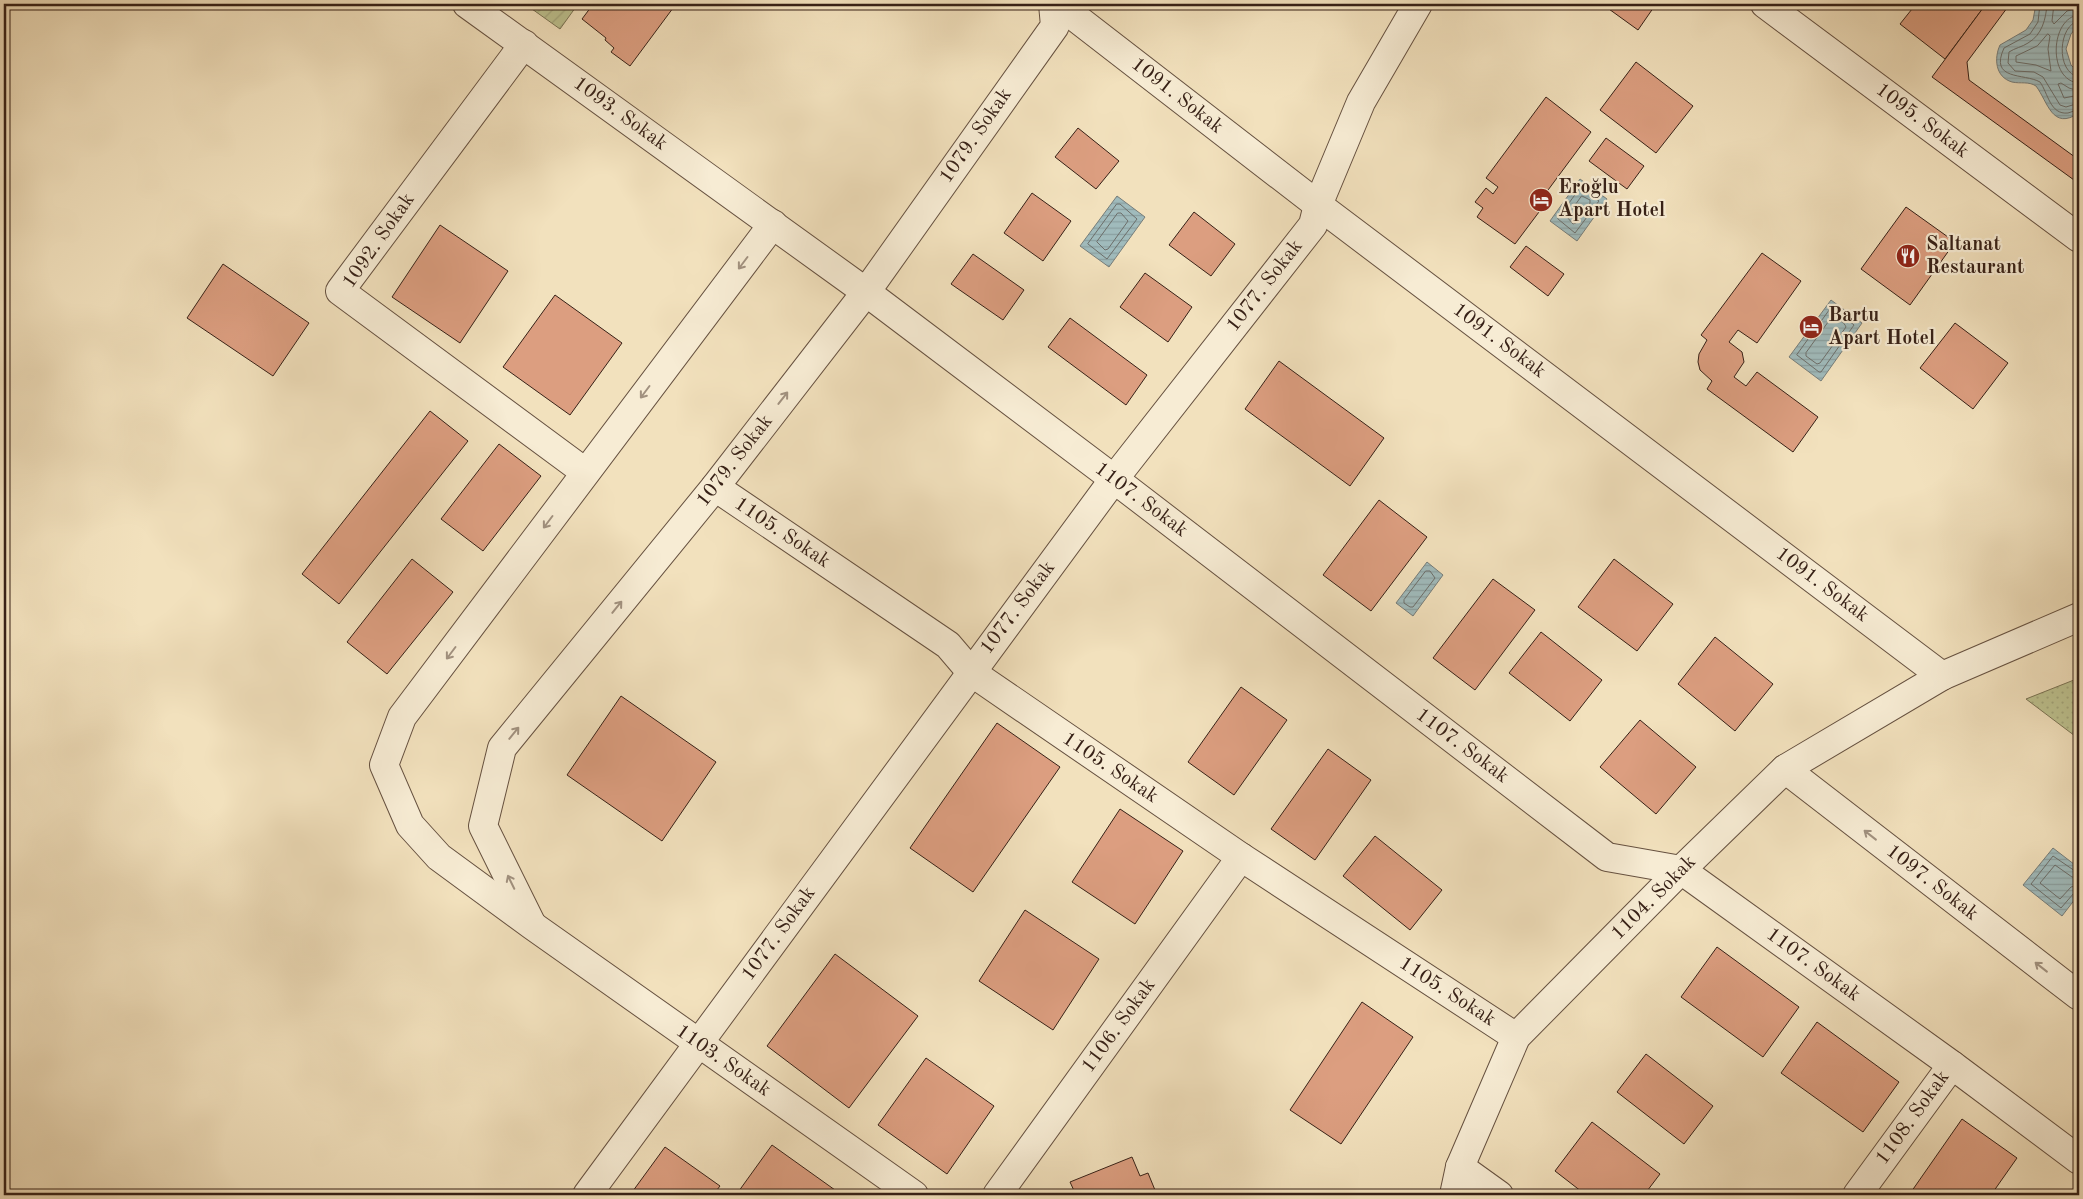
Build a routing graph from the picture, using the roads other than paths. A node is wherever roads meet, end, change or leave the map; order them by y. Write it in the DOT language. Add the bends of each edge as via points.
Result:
graph roads {
  1 [pos="467,4"];
  2 [pos="1054,4"];
  3 [pos="1058,4"];
  4 [pos="1418,4"];
  5 [pos="1764,4"];
  6 [pos="524,44"];
  7 [pos="1318,205"];
  8 [pos="773,224"];
  9 [pos="2079,238"];
  10 [pos="866,292"];
  11 [pos="585,472"];
  12 [pos="1114,479"];
  13 [pos="714,487"];
  14 [pos="2079,618"];
  15 [pos="971,672"];
  16 [pos="1942,676"];
  17 [pos="1785,769"];
  18 [pos="1241,857"];
  19 [pos="1681,870"];
  20 [pos="533,926"];
  21 [pos="2079,996"];
  22 [pos="1516,1037"];
  23 [pos="699,1044"];
  24 [pos="1952,1065"];
  25 [pos="2079,1160"];
  26 [pos="1460,1167"];
  27 [pos="587,1195"];
  28 [pos="914,1195"];
  29 [pos="996,1195"];
  30 [pos="1454,1195"];
  31 [pos="1499,1195"];
  32 [pos="1857,1195"];
  1 -- 6 [label="street, 1093. Sokak"];
  2 -- 10 [label="street, 1079. Sokak" via="1055,26"];
  3 -- 7 [label="street, 1091. Sokak"];
  4 -- 7 [label="street, 1077. Sokak" via="1361,102"];
  5 -- 9 [label="street, 1095. Sokak"];
  6 -- 8 [label="street, 1093. Sokak"];
  6 -- 11 [label="street, 1092. Sokak" via="340,291"];
  7 -- 12 [label="street, 1077. Sokak" via="1313,225"];
  7 -- 16 [label="street, 1091. Sokak"];
  8 -- 10 [label="street, 1093. Sokak"];
  8 -- 11 [label="street, 1103. Sokak, one-way"];
  10 -- 12 [label="street, 1107. Sokak"];
  13 -- 10 [label="street, 1079. Sokak, one-way"];
  11 -- 20 [label="street, 1103. Sokak, one-way" via="402,718 384,765 410,825 439,857"];
  12 -- 15 [label="street, 1077. Sokak"];
  12 -- 19 [label="street, 1107. Sokak" via="1607,857"];
  13 -- 15 [label="street, 1105. Sokak" via="948,645"];
  20 -- 13 [label="street, 1079. Sokak, one-way" via="483,826 502,748"];
  14 -- 16 [label="street, 1104. Sokak"];
  15 -- 18 [label="street, 1105. Sokak"];
  15 -- 23 [label="street, 1077. Sokak"];
  16 -- 17 [label="street, 1104. Sokak"];
  17 -- 19 [label="street, 1104. Sokak"];
  21 -- 17 [label="street, 1097. Sokak, one-way"];
  18 -- 22 [label="street, 1105. Sokak"];
  18 -- 29 [label="street, 1106. Sokak"];
  19 -- 22 [label="street, 1104. Sokak"];
  19 -- 24 [label="street, 1107. Sokak"];
  20 -- 23 [label="street, 1103. Sokak"];
  22 -- 26 [label="street, 1104. Sokak"];
  23 -- 27 [label="street, 1077. Sokak"];
  23 -- 28 [label="street, 1103. Sokak"];
  24 -- 25 [label="street, 1107. Sokak"];
  24 -- 32 [label="street, 1108. Sokak"];
  26 -- 30 [label="street, 1104. Sokak"];
  26 -- 31 [label="street"];
}
